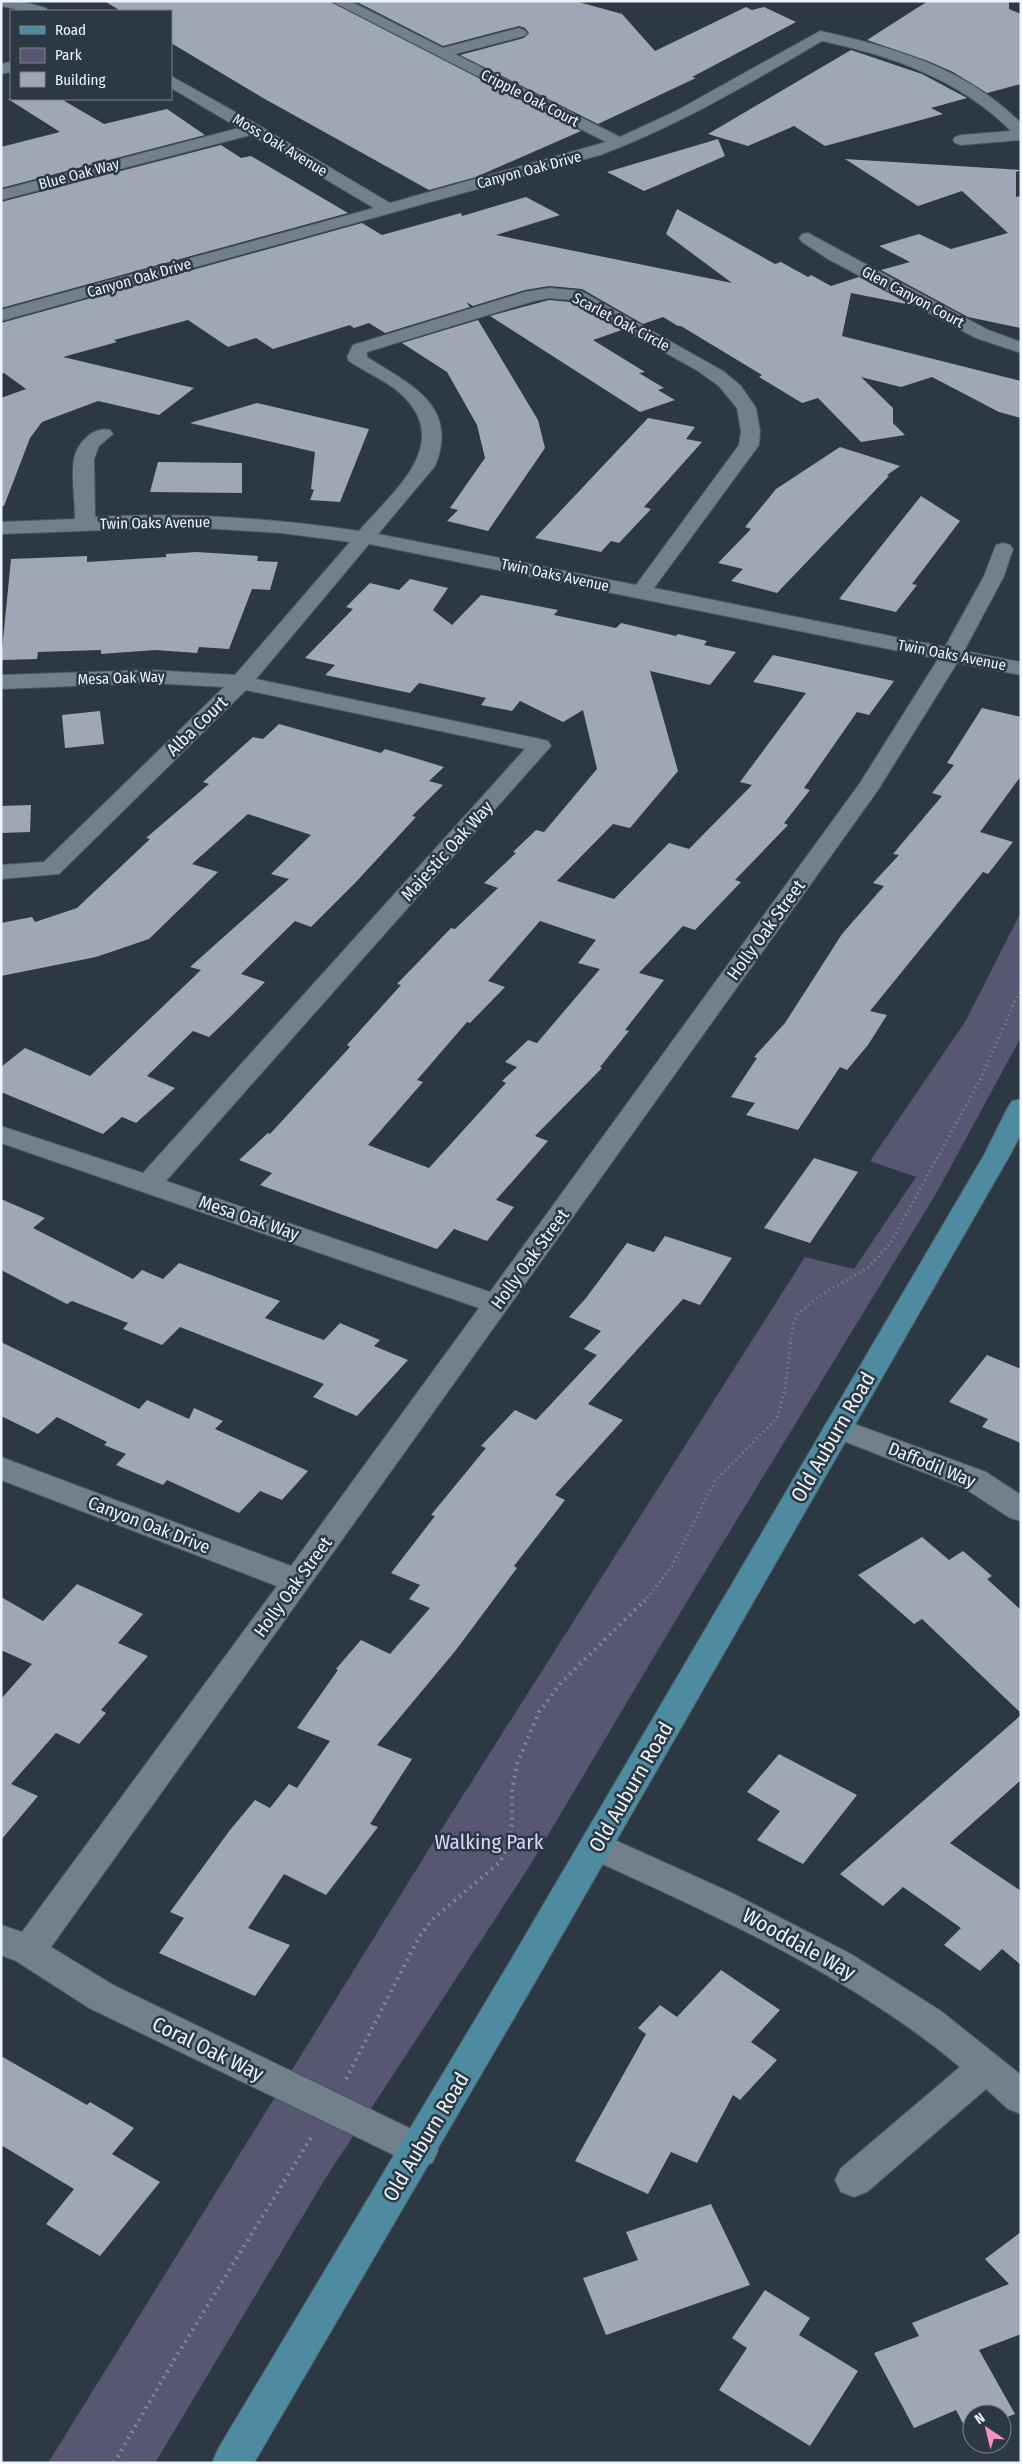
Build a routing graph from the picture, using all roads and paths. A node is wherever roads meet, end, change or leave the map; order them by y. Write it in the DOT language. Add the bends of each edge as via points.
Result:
graph roads {
  1 [pos="338,1"];
  2 [pos="1,2"];
  3 [pos="37,10"];
  4 [pos="519,33"];
  5 [pos="440,54"];
  6 [pos="172,82"];
  7 [pos="254,129"];
  8 [pos="1021,134"];
  9 [pos="961,140"];
  10 [pos="620,143"];
  11 [pos="1,195"];
  12 [pos="388,209"];
  13 [pos="808,238"];
  14 [pos="1,316"];
  15 [pos="1021,348"];
  16 [pos="103,434"];
  17 [pos="85,525"];
  18 [pos="1,528"];
  19 [pos="366,538"];
  20 [pos="1003,549"];
  21 [pos="641,592"];
  22 [pos="951,655"];
  23 [pos="1021,669"];
  24 [pos="1,682"];
  25 [pos="241,682"];
  26 [pos="1,872"];
  27 [pos="1021,987"];
  28 [pos="1021,1107"];
  29 [pos="1,1134"];
  30 [pos="149,1184"];
  31 [pos="497,1304"];
  32 [pos="838,1428"];
  33 [pos="1,1468"];
  34 [pos="1021,1510"];
  35 [pos="297,1581"];
  36 [pos="597,1846"];
  37 [pos="15,1945"];
  38 [pos="986,2067"];
  39 [pos="1021,2098"];
  40 [pos="329,2108"];
  41 [pos="419,2151"];
  42 [pos="854,2180"];
  43 [pos="114,2463"];
  44 [pos="232,2463"];
  1 -- 5 [label="street, Cripple Oak Court"];
  2 -- 3 [label="street"];
  4 -- 5 [label="street, Cripple Oak Court"];
  5 -- 10 [label="street, Cripple Oak Court"];
  6 -- 7 [label="street, Moss Oak Avenue"];
  7 -- 11 [label="street, Blue Oak Way"];
  7 -- 12 [label="street, Moss Oak Avenue"];
  8 -- 9 [label="street, Canyon Oak Drive"];
  8 -- 10 [label="street, Canyon Oak Drive" via="998,109 947,77 891,54 820,36 677,118"];
  10 -- 12 [label="street, Canyon Oak Drive"];
  12 -- 14 [label="street, Canyon Oak Drive"];
  13 -- 15 [label="street, Glen Canyon Court" via="824,250 982,334"];
  16 -- 17 [label="street, Twin Oaks Avenue" via="91,443 84,459"];
  17 -- 18 [label="street, Twin Oaks Avenue"];
  17 -- 19 [label="street, Twin Oaks Avenue" via="156,521 240,523"];
  19 -- 21 [label="street, Twin Oaks Avenue"];
  19 -- 21 [label="street, Scarlet Oak Circle" via="425,466 430,457 433,430 426,412 414,396 356,357 360,349 531,296 549,293 574,295 725,380 740,395 750,412 752,428 745,453"];
  19 -- 25 [label="street, Alba Court"];
  20 -- 22 [label="street, Holly Oak Street" via="994,576"];
  21 -- 22 [label="street, Twin Oaks Avenue"];
  22 -- 23 [label="street, Twin Oaks Avenue"];
  22 -- 31 [label="street, Holly Oak Street" via="870,785"];
  24 -- 25 [label="street, Mesa Oak Way" via="191,676"];
  25 -- 26 [label="street, Alba Court" via="51,869"];
  25 -- 30 [label="street, Majestic Oak Way" via="540,746"];
  27 -- 40 [label="path" via="979,1082 891,1242 869,1267 818,1297 798,1314 793,1324 785,1388 777,1418 715,1481 672,1566 640,1606 560,1684 539,1712 517,1764 512,1791 512,1823 508,1845 500,1862 433,1919 419,1937"];
  28 -- 32 [label="main road, Old Auburn Road" via="997,1155"];
  29 -- 30 [label="street, Mesa Oak Way"];
  30 -- 31 [label="street, Mesa Oak Way"];
  31 -- 35 [label="street, Holly Oak Street"];
  32 -- 34 [label="street, Daffodil Way" via="975,1480"];
  32 -- 36 [label="main road, Old Auburn Road"];
  33 -- 35 [label="street, Canyon Oak Drive"];
  35 -- 37 [label="street, Holly Oak Street"];
  36 -- 38 [label="street, Wooddale Way" via="728,1906 841,1966 916,2013"];
  36 -- 41 [label="main road, Old Auburn Road"];
  37 -- 40 [label="street, Coral Oak Way" via="102,1997"];
  38 -- 39 [label="street, Wooddale Way"];
  38 -- 42 [label="street"];
  40 -- 41 [label="street, Coral Oak Way"];
  40 -- 43 [label="path"];
  41 -- 44 [label="main road, Old Auburn Road"];
}
